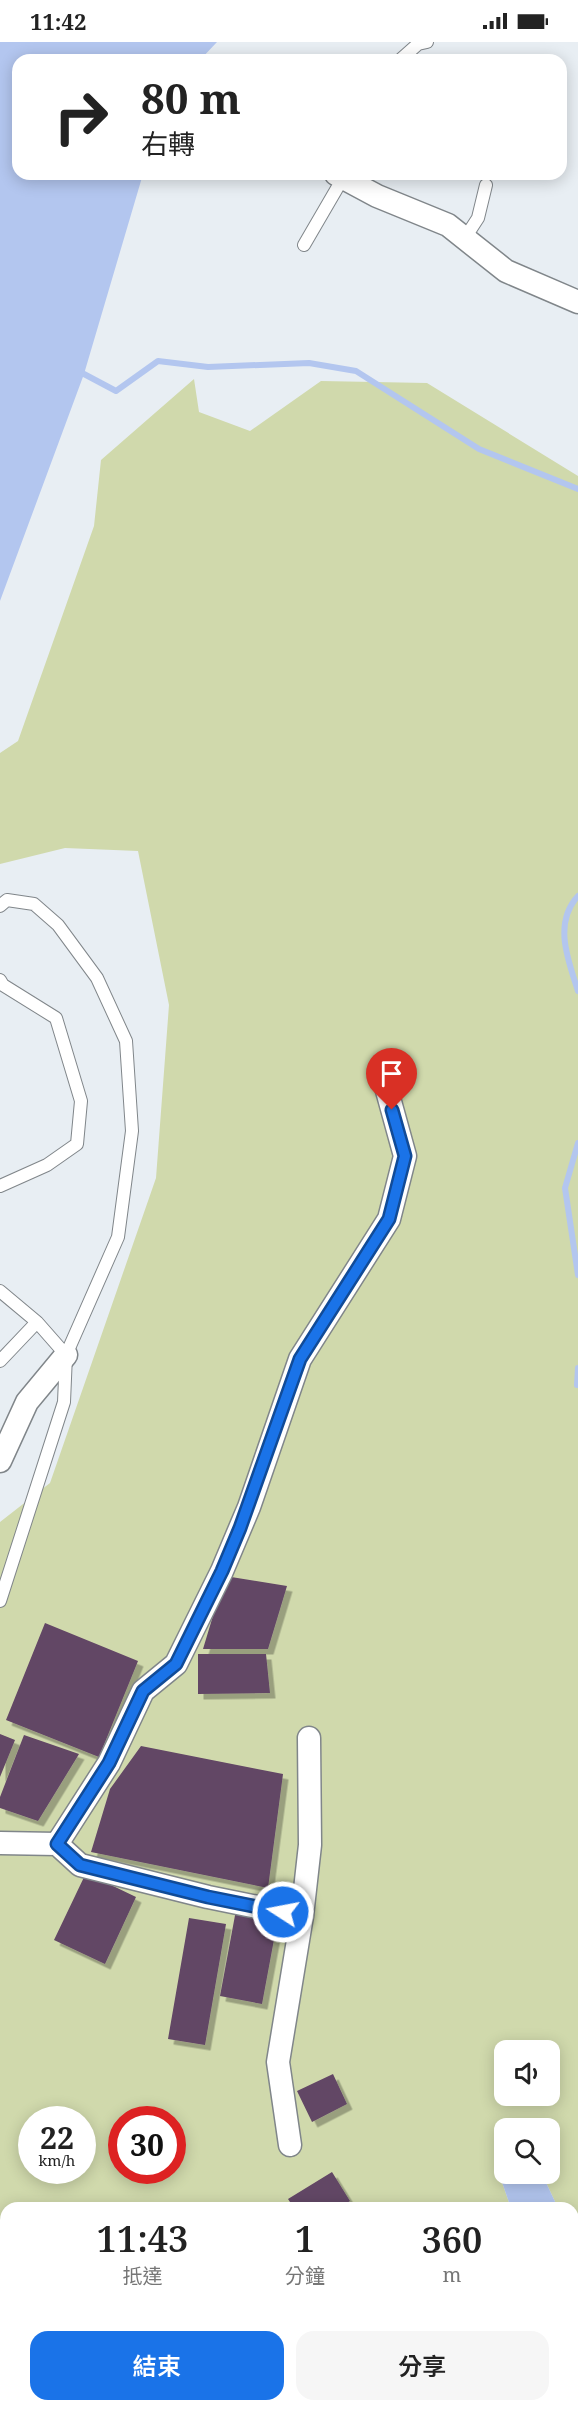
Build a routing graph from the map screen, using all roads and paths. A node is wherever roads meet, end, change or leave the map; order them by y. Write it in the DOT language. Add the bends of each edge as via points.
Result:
graph roads {
  1 [pos="427,42"];
  2 [pos="407,54"];
  3 [pos="338,180"];
  4 [pos="347,180"];
  5 [pos="486,185"];
  6 [pos="465,238"];
  7 [pos="304,245"];
  8 [pos="578,302"];
  9 [pos="0,906"];
  10 [pos="1,984"];
  11 [pos="386,1087"];
  12 [pos="0,1186"];
  13 [pos="0,1291"];
  14 [pos="37,1322"];
  15 [pos="66,1355"];
  16 [pos="0,1361"];
  17 [pos="0,1461"];
  18 [pos="0,1601"];
  19 [pos="309,1738"];
  20 [pos="0,1843"];
  21 [pos="57,1844"];
  22 [pos="302,1916"];
  23 [pos="290,2145"];
  1 -- 2 [label="lane"];
  3 -- 7 [label="lane"];
  4 -- 6 [label="street" via="448,225"];
  5 -- 6 [label="lane" via="478,218"];
  6 -- 8 [label="street" via="506,270"];
  9 -- 15 [label="lane" via="7,900 34,904 58,925 97,978 126,1041 132,1131 118,1237"];
  10 -- 12 [label="lane" via="56,1018 81,1101 77,1144 47,1165"];
  11 -- 21 [label="street" via="405,1156 389,1219 300,1359 244,1518 176,1664 143,1691 109,1763"];
  13 -- 14 [label="lane"];
  14 -- 15 [label="lane"];
  14 -- 16 [label="lane"];
  15 -- 17 [label="street" via="27,1402"];
  15 -- 18 [label="lane" via="64,1402"];
  19 -- 22 [label="street" via="310,1845"];
  20 -- 21 [label="street"];
  21 -- 22 [label="street" via="80,1865"];
  22 -- 23 [label="street" via="278,2062"];
}
